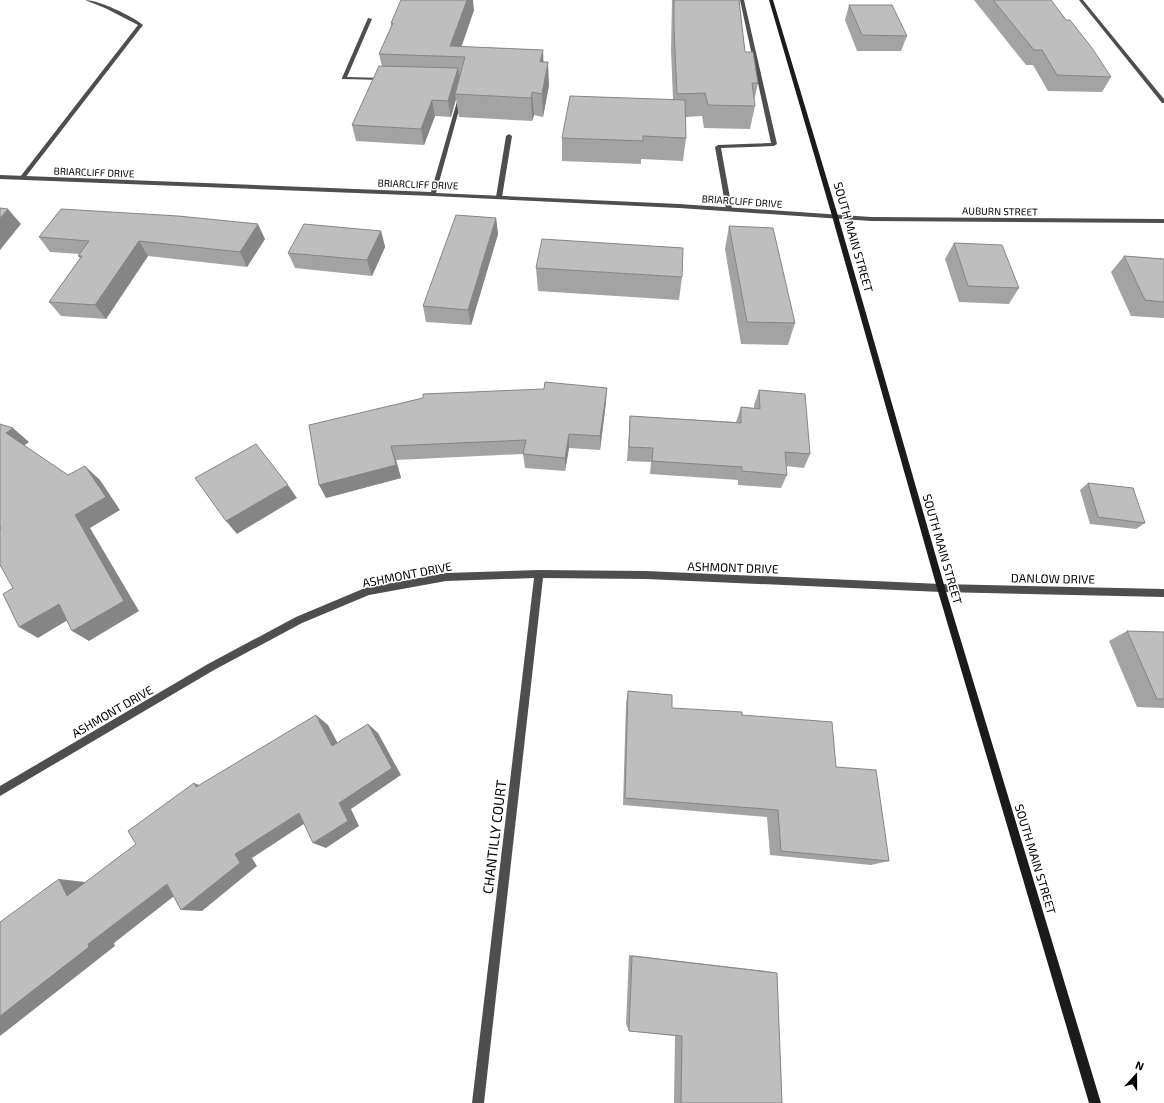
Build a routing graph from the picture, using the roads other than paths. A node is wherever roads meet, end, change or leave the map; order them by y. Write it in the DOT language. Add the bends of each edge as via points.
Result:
graph roads {
  1 [pos="87,0"];
  2 [pos="742,0"];
  3 [pos="771,0"];
  4 [pos="1081,0"];
  5 [pos="370,19"];
  6 [pos="390,79"];
  7 [pos="461,95"];
  8 [pos="1164,102"];
  9 [pos="508,136"];
  10 [pos="0,177"];
  11 [pos="22,178"];
  12 [pos="433,194"];
  13 [pos="499,197"];
  14 [pos="729,209"];
  15 [pos="835,216"];
  16 [pos="1164,221"];
  17 [pos="539,574"];
  18 [pos="941,588"];
  19 [pos="1164,593"];
  20 [pos="0,791"];
  21 [pos="478,1103"];
  22 [pos="1095,1103"];
  1 -- 11 [label="street" via="141,25"];
  2 -- 14 [label="street" via="774,144 718,146"];
  3 -- 15 [label="main road, SOUTH MAIN STREET"];
  4 -- 8 [label="street"];
  5 -- 6 [label="street" via="344,78"];
  7 -- 12 [label="street"];
  9 -- 13 [label="street"];
  10 -- 11 [label="street, BRIARCLIFF DRIVE"];
  11 -- 12 [label="street, BRIARCLIFF DRIVE"];
  12 -- 13 [label="street, BRIARCLIFF DRIVE"];
  13 -- 14 [label="street, BRIARCLIFF DRIVE"];
  14 -- 15 [label="street, BRIARCLIFF DRIVE"];
  15 -- 16 [label="street, AUBURN STREET" via="871,219"];
  15 -- 18 [label="main road, SOUTH MAIN STREET"];
  17 -- 18 [label="street, ASHMONT DRIVE" via="646,575"];
  17 -- 20 [label="street, ASHMONT DRIVE" via="446,577 368,591 299,620 212,667"];
  17 -- 21 [label="street, CHANTILLY COURT"];
  18 -- 19 [label="street, DANLOW DRIVE"];
  18 -- 22 [label="main road, SOUTH MAIN STREET"];
}
